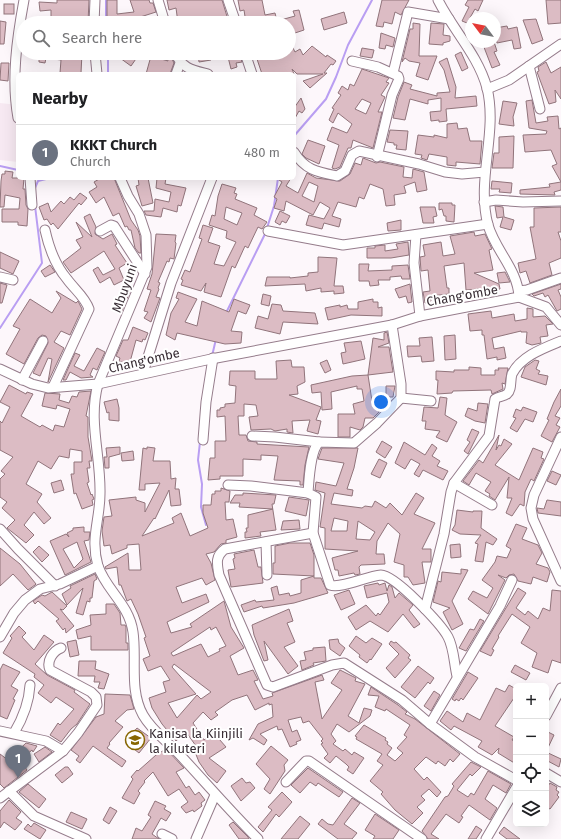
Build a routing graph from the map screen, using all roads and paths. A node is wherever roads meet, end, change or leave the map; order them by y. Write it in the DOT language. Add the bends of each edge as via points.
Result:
graph roads {
  1 [pos="24,0"];
  2 [pos="95,0"];
  3 [pos="158,0"];
  4 [pos="228,0"];
  5 [pos="438,0"];
  6 [pos="21,16"];
  7 [pos="94,16"];
  8 [pos="163,16"];
  9 [pos="234,16"];
  10 [pos="449,19"];
  11 [pos="561,44"];
  12 [pos="16,60"];
  13 [pos="96,60"];
  14 [pos="178,60"];
  15 [pos="247,60"];
  16 [pos="352,61"];
  17 [pos="180,63"];
  18 [pos="529,66"];
  19 [pos="97,72"];
  20 [pos="177,72"];
  21 [pos="201,72"];
  22 [pos="251,72"];
  23 [pos="393,73"];
  24 [pos="487,89"];
  25 [pos="16,107"];
  26 [pos="540,109"];
  27 [pos="296,155"];
  28 [pos="377,157"];
  29 [pos="485,172"];
  30 [pos="30,180"];
  31 [pos="121,180"];
  32 [pos="211,180"];
  33 [pos="561,201"];
  34 [pos="484,202"];
  35 [pos="32,205"];
  36 [pos="488,224"];
  37 [pos="45,230"];
  38 [pos="100,230"];
  39 [pos="268,232"];
  40 [pos="416,235"];
  41 [pos="145,274"];
  42 [pos="0,277"];
  43 [pos="561,278"];
  44 [pos="12,280"];
  45 [pos="519,294"];
  46 [pos="420,316"];
  47 [pos="392,325"];
  48 [pos="561,325"];
  49 [pos="43,341"];
  50 [pos="561,341"];
  51 [pos="213,358"];
  52 [pos="0,368"];
  53 [pos="143,373"];
  54 [pos="22,380"];
  55 [pos="98,384"];
  56 [pos="53,387"];
  57 [pos="401,398"];
  58 [pos="431,401"];
  59 [pos="252,436"];
  60 [pos="561,437"];
  61 [pos="203,440"];
  62 [pos="318,442"];
  63 [pos="454,483"];
  64 [pos="228,486"];
  65 [pos="308,493"];
  66 [pos="492,505"];
  67 [pos="0,529"];
  68 [pos="313,533"];
  69 [pos="266,542"];
  70 [pos="98,566"];
  71 [pos="268,575"];
  72 [pos="512,580"];
  73 [pos="561,581"];
  74 [pos="55,586"];
  75 [pos="425,609"];
  76 [pos="0,637"];
  77 [pos="61,648"];
  78 [pos="456,676"];
  79 [pos="30,685"];
  80 [pos="561,688"];
  81 [pos="549,710"];
  82 [pos="430,724"];
  83 [pos="0,731"];
  84 [pos="14,733"];
  85 [pos="63,751"];
  86 [pos="549,775"];
  87 [pos="513,778"];
  88 [pos="286,782"];
  89 [pos="561,782"];
  90 [pos="9,791"];
  91 [pos="514,791"];
  92 [pos="215,796"];
  93 [pos="0,798"];
  94 [pos="162,834"];
  95 [pos="73,836"];
  96 [pos="86,839"];
  97 [pos="172,839"];
  98 [pos="196,839"];
  99 [pos="258,839"];
  100 [pos="422,839"];
  101 [pos="486,839"];
  1 -- 6 [label="street"];
  2 -- 7 [label="street"];
  3 -- 8 [label="street"];
  4 -- 9 [label="street"];
  5 -- 10 [label="street, Chang'ombe"];
  10 -- 23 [label="street" via="408,12"];
  10 -- 24 [label="street, Chang'ombe" via="476,61"];
  11 -- 18 [label="street"];
  12 -- 25 [label="street"];
  13 -- 19 [label="street"];
  14 -- 17 [label="street"];
  15 -- 22 [label="street"];
  16 -- 23 [label="street"];
  17 -- 20 [label="street"];
  17 -- 21 [label="street"];
  18 -- 24 [label="street" via="509,80"];
  18 -- 26 [label="street"];
  23 -- 28 [label="street" via="399,79 392,95"];
  24 -- 29 [label="street, Chang'ombe" via="490,124"];
  27 -- 28 [label="street" via="306,166 337,176 346,171 355,152"];
  28 -- 29 [label="street" via="419,164 445,172"];
  29 -- 34 [label="street, Chang'ombe"];
  30 -- 35 [label="street"];
  31 -- 41 [label="street, Mbuyuni" via="139,214 146,235 148,249"];
  32 -- 53 [label="street" via="171,283"];
  33 -- 34 [label="street"];
  34 -- 36 [label="street, Chang'ombe"];
  36 -- 40 [label="street"];
  36 -- 45 [label="street, Chang'ombe" via="497,248 517,282"];
  37 -- 56 [label="street" via="59,269 87,301 90,309"];
  38 -- 41 [label="street" via="114,226"];
  39 -- 40 [label="street" via="343,245"];
  40 -- 46 [label="street" via="414,263"];
  41 -- 55 [label="street, Mbuyuni"];
  42 -- 44 [label="street"];
  43 -- 45 [label="street"];
  45 -- 46 [label="street, Chang'ombe"];
  45 -- 48 [label="street" via="546,306"];
  46 -- 47 [label="street, Chang'ombe"];
  47 -- 51 [label="street, Chang'ombe"];
  47 -- 57 [label="street"];
  49 -- 54 [label="street"];
  50 -- 63 [label="street" via="525,359 515,370 506,395 495,399 489,436"];
  51 -- 53 [label="street, Chang'ombe"];
  51 -- 61 [label="street"];
  52 -- 54 [label="street, Chang'ombe"];
  53 -- 55 [label="street, Chang'ombe"];
  54 -- 56 [label="street, Chang'ombe" via="48,388"];
  55 -- 56 [label="street, Chang'ombe"];
  55 -- 70 [label="street, Mbuyuni" via="93,409 100,479 100,508 95,526"];
  57 -- 58 [label="street"];
  57 -- 62 [label="street" via="354,443"];
  59 -- 62 [label="street"];
  60 -- 73 [label="street" via="537,488 531,508 533,519"];
  62 -- 65 [label="street" via="314,449"];
  63 -- 66 [label="street"];
  63 -- 75 [label="street"];
  64 -- 65 [label="street" via="251,486"];
  65 -- 68 [label="street" via="316,497"];
  67 -- 74 [label="street"];
  68 -- 69 [label="street"];
  68 -- 75 [label="street" via="330,585 388,576"];
  69 -- 71 [label="street"];
  69 -- 82 [label="street" via="225,549 218,555 217,561 219,575 267,685 273,687 344,663 402,700"];
  70 -- 74 [label="street"];
  70 -- 92 [label="street" via="129,617 133,632 133,669 138,701 143,714"];
  72 -- 78 [label="street" via="500,606"];
  74 -- 76 [label="street" via="40,589 25,600"];
  75 -- 78 [label="street" via="448,637"];
  77 -- 85 [label="street" via="56,650 48,667 91,692 96,697 97,705"];
  78 -- 82 [label="street"];
  79 -- 84 [label="street" via="30,696"];
  80 -- 81 [label="street"];
  82 -- 87 [label="street" via="475,757"];
  83 -- 84 [label="street"];
  84 -- 85 [label="street" via="46,741"];
  85 -- 90 [label="street"];
  86 -- 89 [label="street"];
  88 -- 100 [label="street" via="306,761 309,761"];
  90 -- 93 [label="street"];
  90 -- 95 [label="street" via="34,816"];
  91 -- 101 [label="street"];
  92 -- 98 [label="street"];
  92 -- 99 [label="street"];
  94 -- 97 [label="street"];
  95 -- 96 [label="street"];
}
